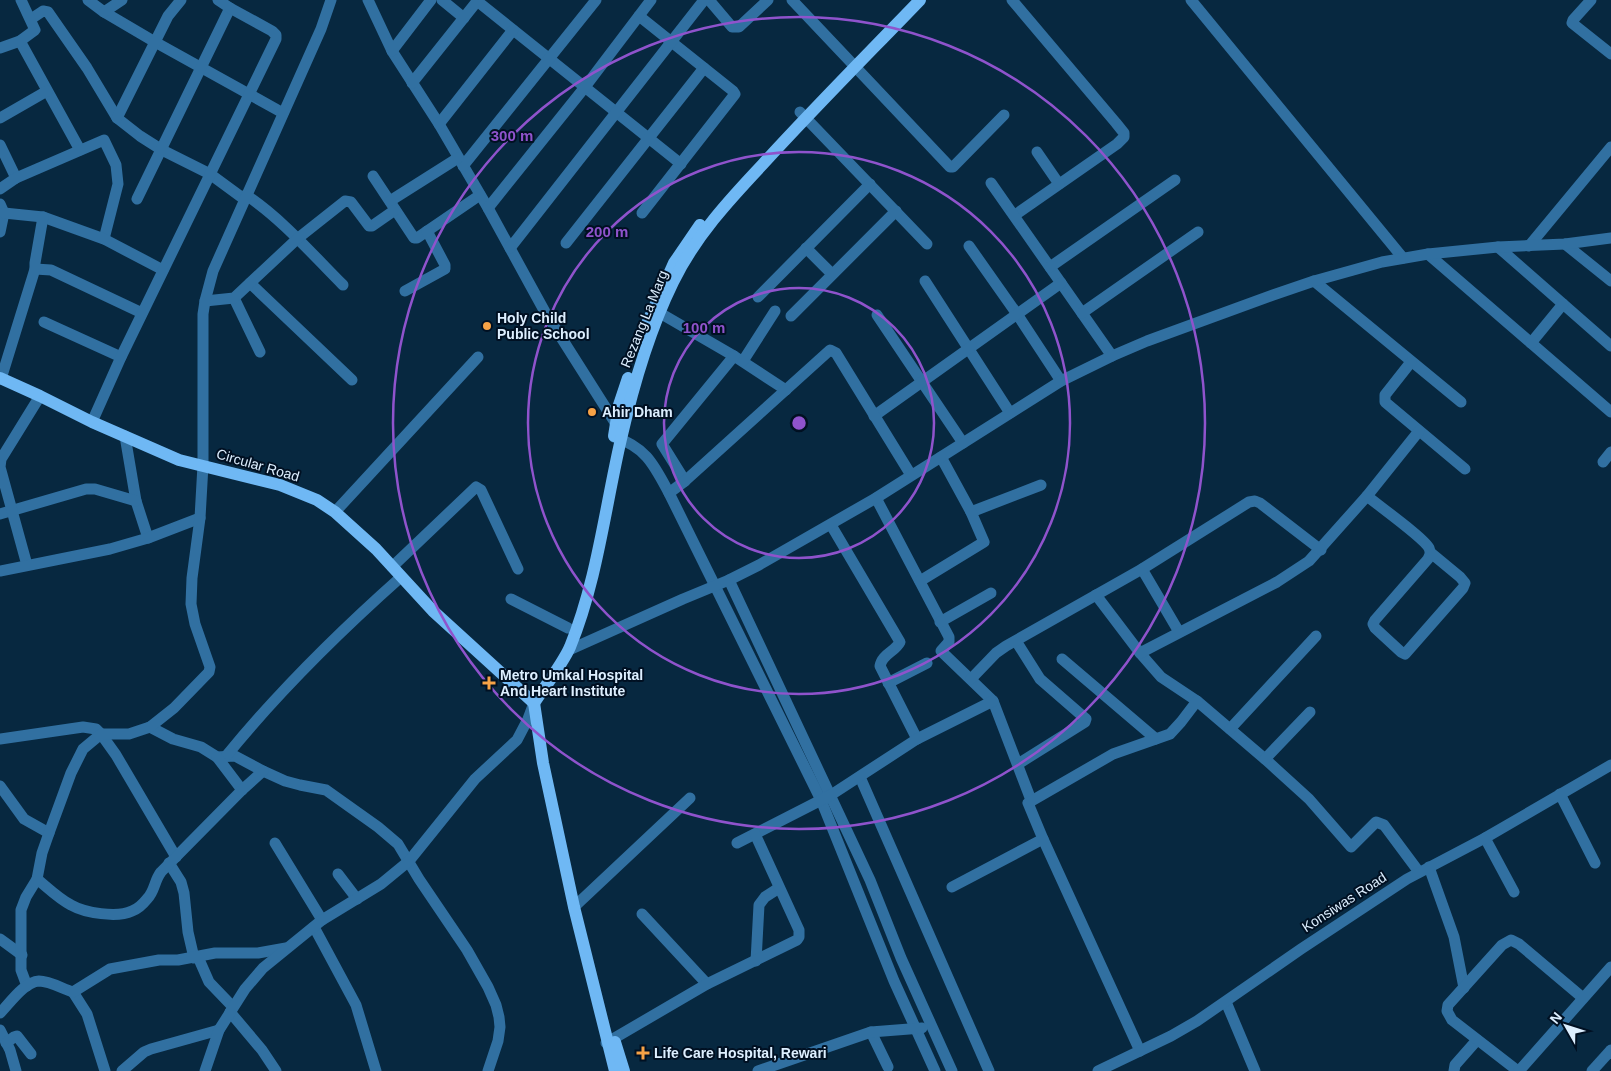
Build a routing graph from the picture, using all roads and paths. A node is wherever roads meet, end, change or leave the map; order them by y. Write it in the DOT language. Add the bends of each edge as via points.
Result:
graph roads {
  1 [pos="20,0"];
  2 [pos="88,0"];
  3 [pos="122,0"];
  4 [pos="181,0"];
  5 [pos="218,0"];
  6 [pos="331,0"];
  7 [pos="431,0"];
  8 [pos="442,0"];
  9 [pos="478,0"];
  10 [pos="596,0"];
  11 [pos="651,0"];
  12 [pos="704,0"];
  13 [pos="709,0"];
  14 [pos="768,0"];
  15 [pos="792,0"];
  16 [pos="909,0"];
  17 [pos="920,0"];
  18 [pos="1012,0"];
  19 [pos="1191,0"];
  20 [pos="1591,0"];
  21 [pos="373,2"];
  22 [pos="230,8"];
  23 [pos="104,12"];
  24 [pos="639,16"];
  25 [pos="464,18"];
  26 [pos="31,19"];
  27 [pos="514,30"];
  28 [pos="20,41"];
  29 [pos="155,42"];
  30 [pos="671,42"];
  31 [pos="1,45"];
  32 [pos="392,51"];
  33 [pos="1611,54"];
  34 [pos="549,58"];
  35 [pos="852,65"];
  36 [pos="201,68"];
  37 [pos="704,68"];
  38 [pos="412,83"];
  39 [pos="585,87"];
  40 [pos="47,91"];
  41 [pos="249,95"];
  42 [pos="616,112"];
  43 [pos="283,113"];
  44 [pos="803,114"];
  45 [pos="1004,115"];
  46 [pos="0,118"];
  47 [pos="117,118"];
  48 [pos="439,124"];
  49 [pos="649,139"];
  50 [pos="0,145"];
  51 [pos="1611,147"];
  52 [pos="80,150"];
  53 [pos="162,150"];
  54 [pos="1037,152"];
  55 [pos="460,162"];
  56 [pos="681,164"];
  57 [pos="210,174"];
  58 [pos="373,176"];
  59 [pos="16,178"];
  60 [pos="1175,180"];
  61 [pos="991,183"];
  62 [pos="870,184"];
  63 [pos="1059,184"];
  64 [pos="0,190"];
  65 [pos="480,195"];
  66 [pos="245,197"];
  67 [pos="138,199"];
  68 [pos="392,206"];
  69 [pos="2,208"];
  70 [pos="488,208"];
  71 [pos="896,211"];
  72 [pos="642,213"];
  73 [pos="1015,215"];
  74 [pos="43,217"];
  75 [pos="427,231"];
  76 [pos="0,232"];
  77 [pos="1198,232"];
  78 [pos="1611,238"];
  79 [pos="104,239"];
  80 [pos="297,239"];
  81 [pos="566,243"];
  82 [pos="927,244"];
  83 [pos="1565,244"];
  84 [pos="969,246"];
  85 [pos="1529,246"];
  86 [pos="510,248"];
  87 [pos="806,248"];
  88 [pos="1498,248"];
  89 [pos="1428,254"];
  90 [pos="1403,258"];
  91 [pos="1050,267"];
  92 [pos="36,269"];
  93 [pos="163,270"];
  94 [pos="832,274"];
  95 [pos="925,281"];
  96 [pos="1314,281"];
  97 [pos="1611,281"];
  98 [pos="250,283"];
  99 [pos="1061,283"];
  100 [pos="343,285"];
  101 [pos="405,291"];
  102 [pos="758,297"];
  103 [pos="234,298"];
  104 [pos="204,301"];
  105 [pos="1563,304"];
  106 [pos="656,311"];
  107 [pos="776,311"];
  108 [pos="142,313"];
  109 [pos="1082,313"];
  110 [pos="877,314"];
  111 [pos="1017,314"];
  112 [pos="791,316"];
  113 [pos="44,322"];
  114 [pos="1531,343"];
  115 [pos="1611,346"];
  116 [pos="970,349"];
  117 [pos="260,352"];
  118 [pos="1112,356"];
  119 [pos="121,357"];
  120 [pos="478,357"];
  121 [pos="738,359"];
  122 [pos="1411,362"];
  123 [pos="0,378"];
  124 [pos="352,380"];
  125 [pos="1061,381"];
  126 [pos="923,382"];
  127 [pos="786,390"];
  128 [pos="40,396"];
  129 [pos="1460,402"];
  130 [pos="1611,412"];
  131 [pos="1010,413"];
  132 [pos="874,416"];
  133 [pos="92,422"];
  134 [pos="1419,431"];
  135 [pos="617,433"];
  136 [pos="125,436"];
  137 [pos="963,443"];
  138 [pos="662,444"];
  139 [pos="644,452"];
  140 [pos="1611,452"];
  141 [pos="941,457"];
  142 [pos="1603,462"];
  143 [pos="203,465"];
  144 [pos="1465,469"];
  145 [pos="911,475"];
  146 [pos="685,481"];
  147 [pos="1041,486"];
  148 [pos="669,493"];
  149 [pos="1367,496"];
  150 [pos="876,498"];
  151 [pos="136,501"];
  152 [pos="604,505"];
  153 [pos="12,510"];
  154 [pos="335,512"];
  155 [pos="971,512"];
  156 [pos="0,514"];
  157 [pos="200,518"];
  158 [pos="831,525"];
  159 [pos="148,538"];
  160 [pos="1321,550"];
  161 [pos="1431,553"];
  162 [pos="27,565"];
  163 [pos="518,569"];
  164 [pos="1142,569"];
  165 [pos="0,571"];
  166 [pos="396,572"];
  167 [pos="729,580"];
  168 [pos="920,581"];
  169 [pos="715,586"];
  170 [pos="991,592"];
  171 [pos="1096,595"];
  172 [pos="511,599"];
  173 [pos="940,622"];
  174 [pos="568,628"];
  175 [pos="1179,632"];
  176 [pos="1316,636"];
  177 [pos="1016,641"];
  178 [pos="569,650"];
  179 [pos="1140,653"];
  180 [pos="1062,659"];
  181 [pos="927,663"];
  182 [pos="556,669"];
  183 [pos="971,679"];
  184 [pos="888,683"];
  185 [pos="993,701"];
  186 [pos="1197,701"];
  187 [pos="534,703"];
  188 [pos="1310,712"];
  189 [pos="150,727"];
  190 [pos="1230,729"];
  191 [pos="101,734"];
  192 [pos="0,739"];
  193 [pos="917,739"];
  194 [pos="1156,739"];
  195 [pos="222,756"];
  196 [pos="1265,759"];
  197 [pos="1018,764"];
  198 [pos="1611,765"];
  199 [pos="263,772"];
  200 [pos="860,777"];
  201 [pos="0,786"];
  202 [pos="242,790"];
  203 [pos="1560,794"];
  204 [pos="826,797"];
  205 [pos="690,798"];
  206 [pos="1032,800"];
  207 [pos="49,833"];
  208 [pos="755,834"];
  209 [pos="1484,838"];
  210 [pos="1043,839"];
  211 [pos="737,843"];
  212 [pos="275,844"];
  213 [pos="173,860"];
  214 [pos="409,861"];
  215 [pos="1595,863"];
  216 [pos="1424,869"];
  217 [pos="338,874"];
  218 [pos="37,879"];
  219 [pos="952,887"];
  220 [pos="779,888"];
  221 [pos="1514,892"];
  222 [pos="357,899"];
  223 [pos="574,908"];
  224 [pos="642,914"];
  225 [pos="318,924"];
  226 [pos="0,939"];
  227 [pos="286,948"];
  228 [pos="22,954"];
  229 [pos="196,957"];
  230 [pos="756,961"];
  231 [pos="1611,967"];
  232 [pos="707,984"];
  233 [pos="27,986"];
  234 [pos="1464,988"];
  235 [pos="73,992"];
  236 [pos="1582,998"];
  237 [pos="1226,1002"];
  238 [pos="231,1010"];
  239 [pos="0,1013"];
  240 [pos="933,1027"];
  241 [pos="916,1029"];
  242 [pos="0,1030"];
  243 [pos="219,1030"];
  244 [pos="871,1032"];
  245 [pos="610,1040"];
  246 [pos="1477,1040"];
  247 [pos="6,1042"];
  248 [pos="1611,1050"];
  249 [pos="1140,1051"];
  250 [pos="31,1054"];
  251 [pos="950,1066"];
  252 [pos="930,1069"];
  253 [pos="886,1070"];
  254 [pos="16,1071"];
  255 [pos="105,1071"];
  256 [pos="122,1071"];
  257 [pos="205,1071"];
  258 [pos="276,1071"];
  259 [pos="376,1071"];
  260 [pos="488,1071"];
  261 [pos="615,1071"];
  262 [pos="624,1071"];
  263 [pos="758,1071"];
  264 [pos="990,1071"];
  265 [pos="1098,1071"];
  266 [pos="1255,1071"];
  267 [pos="1454,1071"];
  268 [pos="1518,1071"];
  269 [pos="1592,1071"];
  1 -- 26 [label="street"];
  2 -- 23 [label="street"];
  3 -- 23 [label="street"];
  4 -- 29 [label="street"];
  5 -- 22 [label="street"];
  6 -- 43 [label="street"];
  7 -- 32 [label="street"];
  8 -- 25 [label="street"];
  9 -- 25 [label="street"];
  9 -- 27 [label="street"];
  10 -- 34 [label="street"];
  11 -- 24 [label="street"];
  12 -- 30 [label="street"];
  13 -- 14 [label="street" via="736,28"];
  15 -- 35 [label="street"];
  16 -- 35 [label="main road, Rezang La Marg"];
  17 -- 35 [label="main road, Rezang La Marg"];
  18 -- 63 [label="street" via="1124,133 1117,144"];
  19 -- 90 [label="street"];
  20 -- 33 [label="street" via="1572,23"];
  21 -- 32 [label="street"];
  22 -- 36 [label="street"];
  22 -- 41 [label="street" via="276,35"];
  23 -- 29 [label="street"];
  24 -- 30 [label="street"];
  24 -- 39 [label="street"];
  25 -- 38 [label="street"];
  26 -- 28 [label="street" via="35,30"];
  26 -- 47 [label="street" via="43,11 48,12"];
  27 -- 34 [label="street"];
  27 -- 48 [label="street"];
  28 -- 31 [label="street"];
  28 -- 40 [label="street"];
  29 -- 36 [label="street"];
  29 -- 47 [label="street"];
  30 -- 37 [label="street"];
  30 -- 42 [label="street"];
  32 -- 38 [label="street"];
  34 -- 39 [label="street"];
  34 -- 55 [label="street"];
  35 -- 44 [label="main road, Rezang La Marg"];
  35 -- 45 [label="street" via="950,167"];
  36 -- 41 [label="street"];
  36 -- 53 [label="street"];
  37 -- 49 [label="street"];
  37 -- 56 [label="street" via="735,94"];
  38 -- 48 [label="street"];
  39 -- 42 [label="street"];
  39 -- 70 [label="street"];
  40 -- 46 [label="street"];
  40 -- 52 [label="street"];
  41 -- 43 [label="street"];
  41 -- 57 [label="street"];
  42 -- 49 [label="street"];
  42 -- 86 [label="street"];
  43 -- 66 [label="street"];
  44 -- 62 [label="street"];
  44 -- 106 [label="main road, Rezang La Marg" via="725,193 688,240 674,263"];
  47 -- 53 [label="street"];
  48 -- 55 [label="street"];
  49 -- 56 [label="street"];
  49 -- 81 [label="street"];
  50 -- 59 [label="street"];
  51 -- 85 [label="street"];
  52 -- 59 [label="street"];
  52 -- 79 [label="street" via="104,140 116,165 117,193"];
  53 -- 57 [label="street"];
  53 -- 67 [label="street"];
  54 -- 63 [label="street"];
  55 -- 65 [label="street"];
  55 -- 68 [label="street"];
  56 -- 72 [label="street"];
  57 -- 66 [label="street"];
  57 -- 93 [label="street"];
  58 -- 68 [label="street"];
  59 -- 64 [label="street"];
  60 -- 91 [label="street"];
  61 -- 73 [label="street"];
  62 -- 71 [label="street"];
  62 -- 87 [label="street"];
  63 -- 73 [label="street"];
  65 -- 70 [label="street"];
  65 -- 75 [label="street"];
  66 -- 80 [label="street" via="256,202"];
  66 -- 104 [label="street" via="213,271"];
  68 -- 75 [label="street" via="414,238"];
  68 -- 80 [label="street" via="369,226 351,202 345,201"];
  69 -- 74 [label="street"];
  69 -- 76 [label="street"];
  70 -- 86 [label="street"];
  71 -- 82 [label="street"];
  71 -- 94 [label="street"];
  73 -- 91 [label="street"];
  74 -- 79 [label="street"];
  74 -- 92 [label="street"];
  75 -- 101 [label="street" via="446,269"];
  77 -- 109 [label="street"];
  78 -- 83 [label="street"];
  79 -- 93 [label="street"];
  80 -- 98 [label="street"];
  80 -- 100 [label="street"];
  83 -- 85 [label="street"];
  83 -- 97 [label="street"];
  84 -- 111 [label="street"];
  85 -- 88 [label="street"];
  86 -- 135 [label="street"];
  87 -- 94 [label="street"];
  87 -- 102 [label="street"];
  88 -- 89 [label="street"];
  88 -- 105 [label="street"];
  89 -- 90 [label="street"];
  89 -- 114 [label="street"];
  90 -- 96 [label="street"];
  91 -- 99 [label="street"];
  92 -- 108 [label="street" via="51,270"];
  92 -- 123 [label="street"];
  93 -- 108 [label="street"];
  94 -- 112 [label="street"];
  95 -- 116 [label="street"];
  96 -- 118 [label="street"];
  96 -- 122 [label="street"];
  98 -- 103 [label="street"];
  98 -- 124 [label="street"];
  99 -- 109 [label="street"];
  99 -- 111 [label="street"];
  103 -- 104 [label="street"];
  103 -- 117 [label="street"];
  104 -- 143 [label="street"];
  105 -- 114 [label="street"];
  105 -- 115 [label="street"];
  106 -- 121 [label="street"];
  106 -- 135 [label="main road, Rezang La Marg" via="619,405"];
  107 -- 121 [label="street"];
  108 -- 119 [label="street"];
  109 -- 118 [label="street"];
  110 -- 126 [label="street"];
  111 -- 116 [label="street"];
  111 -- 125 [label="street"];
  113 -- 119 [label="street"];
  114 -- 130 [label="street"];
  116 -- 126 [label="street"];
  116 -- 131 [label="street"];
  118 -- 125 [label="street"];
  119 -- 133 [label="street"];
  120 -- 154 [label="street"];
  121 -- 127 [label="street"];
  121 -- 138 [label="street"];
  122 -- 129 [label="street"];
  122 -- 134 [label="street" via="1384,398"];
  123 -- 128 [label="main road, Circular Road"];
  125 -- 131 [label="street"];
  126 -- 132 [label="street"];
  126 -- 137 [label="street"];
  127 -- 132 [label="street" via="827,352 833,351"];
  127 -- 146 [label="street"];
  128 -- 133 [label="main road, Circular Road"];
  128 -- 153 [label="street" via="1,459 0,467"];
  131 -- 137 [label="street"];
  132 -- 145 [label="street"];
  133 -- 136 [label="main road, Circular Road"];
  134 -- 144 [label="street"];
  134 -- 149 [label="street"];
  135 -- 139 [label="street"];
  135 -- 152 [label="main road, Rezang La Marg"];
  136 -- 143 [label="main road, Circular Road" via="179,460"];
  136 -- 151 [label="street"];
  137 -- 141 [label="street"];
  138 -- 139 [label="street"];
  138 -- 146 [label="street"];
  139 -- 148 [label="street"];
  140 -- 142 [label="street"];
  141 -- 145 [label="street"];
  141 -- 155 [label="street"];
  143 -- 154 [label="main road, Circular Road" via="280,485 317,500"];
  143 -- 157 [label="street"];
  145 -- 150 [label="street"];
  146 -- 148 [label="street"];
  147 -- 155 [label="street"];
  148 -- 169 [label="street"];
  149 -- 160 [label="street"];
  149 -- 161 [label="street" via="1427,544"];
  150 -- 158 [label="street"];
  150 -- 168 [label="street"];
  151 -- 153 [label="street" via="86,489"];
  151 -- 159 [label="street"];
  152 -- 174 [label="main road, Rezang La Marg"];
  152 -- 178 [label="main road, Rezang La Marg" via="588,590"];
  153 -- 156 [label="street"];
  153 -- 162 [label="street"];
  154 -- 166 [label="main road, Circular Road"];
  155 -- 168 [label="street" via="984,538 983,544"];
  157 -- 159 [label="street"];
  157 -- 189 [label="street" via="191,604 209,672"];
  158 -- 167 [label="street"];
  158 -- 184 [label="street" via="900,642 880,662"];
  159 -- 162 [label="street"];
  160 -- 164 [label="street" via="1255,501"];
  160 -- 175 [label="street" via="1284,579"];
  161 -- 161 [label="street" via="1460,577 1465,583 1464,588 1405,654 1373,624"];
  162 -- 165 [label="street"];
  163 -- 166 [label="street" via="481,490 476,487"];
  164 -- 171 [label="street"];
  164 -- 175 [label="street"];
  166 -- 187 [label="main road, Circular Road" via="433,611"];
  166 -- 195 [label="street"];
  167 -- 169 [label="street"];
  167 -- 204 [label="street"];
  168 -- 173 [label="street"];
  169 -- 178 [label="street"];
  169 -- 204 [label="street"];
  170 -- 173 [label="street"];
  171 -- 177 [label="street"];
  171 -- 179 [label="street"];
  172 -- 174 [label="street"];
  173 -- 183 [label="street" via="949,640 941,651"];
  174 -- 182 [label="main road, Rezang La Marg"];
  175 -- 179 [label="street"];
  176 -- 190 [label="street"];
  177 -- 183 [label="street" via="996,653"];
  177 -- 197 [label="street" via="1040,678 1086,719"];
  178 -- 182 [label="main road, Rezang La Marg"];
  179 -- 186 [label="street" via="1161,677"];
  180 -- 194 [label="street"];
  181 -- 184 [label="street"];
  182 -- 187 [label="main road, Rezang La Marg"];
  183 -- 185 [label="street"];
  184 -- 193 [label="street"];
  185 -- 193 [label="street"];
  185 -- 197 [label="street"];
  186 -- 190 [label="street"];
  186 -- 194 [label="street" via="1170,734"];
  187 -- 214 [label="street" via="517,740 475,779"];
  187 -- 223 [label="main road" via="542,763"];
  188 -- 196 [label="street"];
  189 -- 191 [label="street" via="129,734"];
  189 -- 195 [label="street" via="173,739"];
  190 -- 196 [label="street"];
  191 -- 192 [label="street" via="83,728"];
  191 -- 207 [label="street" via="83,749"];
  191 -- 213 [label="street" via="116,755"];
  193 -- 200 [label="street"];
  194 -- 206 [label="street" via="1113,754"];
  195 -- 199 [label="street" via="240,758"];
  195 -- 202 [label="street"];
  196 -- 216 [label="street" via="1313,804 1351,847 1376,822 1384,825"];
  197 -- 206 [label="street"];
  198 -- 203 [label="street, Konsiwas Road"];
  199 -- 202 [label="street"];
  199 -- 214 [label="street" via="337,796 398,844"];
  200 -- 204 [label="street"];
  200 -- 264 [label="street"];
  201 -- 207 [label="street" via="24,819"];
  202 -- 213 [label="street"];
  203 -- 209 [label="street, Konsiwas Road"];
  203 -- 215 [label="street"];
  204 -- 208 [label="street"];
  204 -- 240 [label="street" via="870,880"];
  204 -- 241 [label="street" via="894,981"];
  205 -- 223 [label="street"];
  206 -- 210 [label="street" via="1028,806"];
  207 -- 218 [label="street"];
  208 -- 211 [label="street"];
  208 -- 220 [label="street"];
  209 -- 216 [label="street, Konsiwas Road"];
  209 -- 221 [label="street"];
  210 -- 219 [label="street"];
  210 -- 249 [label="street"];
  212 -- 225 [label="street"];
  213 -- 218 [label="street" via="157,877 154,892 130,912 112,914 81,910"];
  213 -- 229 [label="street" via="184,893 188,932"];
  214 -- 222 [label="street"];
  214 -- 260 [label="street" via="468,950 496,1005 500,1027"];
  216 -- 234 [label="street" via="1454,937"];
  216 -- 237 [label="street, Konsiwas Road"];
  217 -- 222 [label="street"];
  218 -- 228 [label="street" via="21,910"];
  220 -- 230 [label="street" via="759,905"];
  220 -- 230 [label="street" via="799,930 799,937"];
  222 -- 225 [label="street"];
  223 -- 245 [label="main road"];
  224 -- 232 [label="street"];
  225 -- 227 [label="street"];
  225 -- 259 [label="street" via="356,1005"];
  226 -- 228 [label="street"];
  227 -- 229 [label="street"];
  227 -- 238 [label="street" via="263,968"];
  228 -- 233 [label="street" via="21,970"];
  229 -- 235 [label="street" via="110,969"];
  229 -- 238 [label="street" via="209,982"];
  230 -- 232 [label="street"];
  231 -- 236 [label="street"];
  232 -- 245 [label="street"];
  233 -- 235 [label="street" via="39,981"];
  233 -- 239 [label="street"];
  234 -- 236 [label="street" via="1510,940 1519,944"];
  234 -- 246 [label="street" via="1448,1005 1447,1011 1452,1020"];
  235 -- 255 [label="street" via="87,1014"];
  236 -- 268 [label="street"];
  237 -- 249 [label="street, Konsiwas Road"];
  237 -- 266 [label="street"];
  238 -- 243 [label="street"];
  238 -- 258 [label="street"];
  240 -- 241 [label="street"];
  240 -- 251 [label="street"];
  241 -- 244 [label="street"];
  241 -- 252 [label="street"];
  242 -- 247 [label="street"];
  243 -- 256 [label="street" via="151,1049"];
  243 -- 257 [label="street"];
  244 -- 253 [label="street"];
  244 -- 263 [label="street"];
  245 -- 261 [label="main road"];
  245 -- 262 [label="main road"];
  246 -- 267 [label="street" via="1455,1065"];
  246 -- 268 [label="street"];
  247 -- 250 [label="street" via="17,1036"];
  247 -- 254 [label="street"];
  248 -- 269 [label="street"];
  249 -- 265 [label="street, Konsiwas Road"];
  251 -- 252 [label="street"];
}
